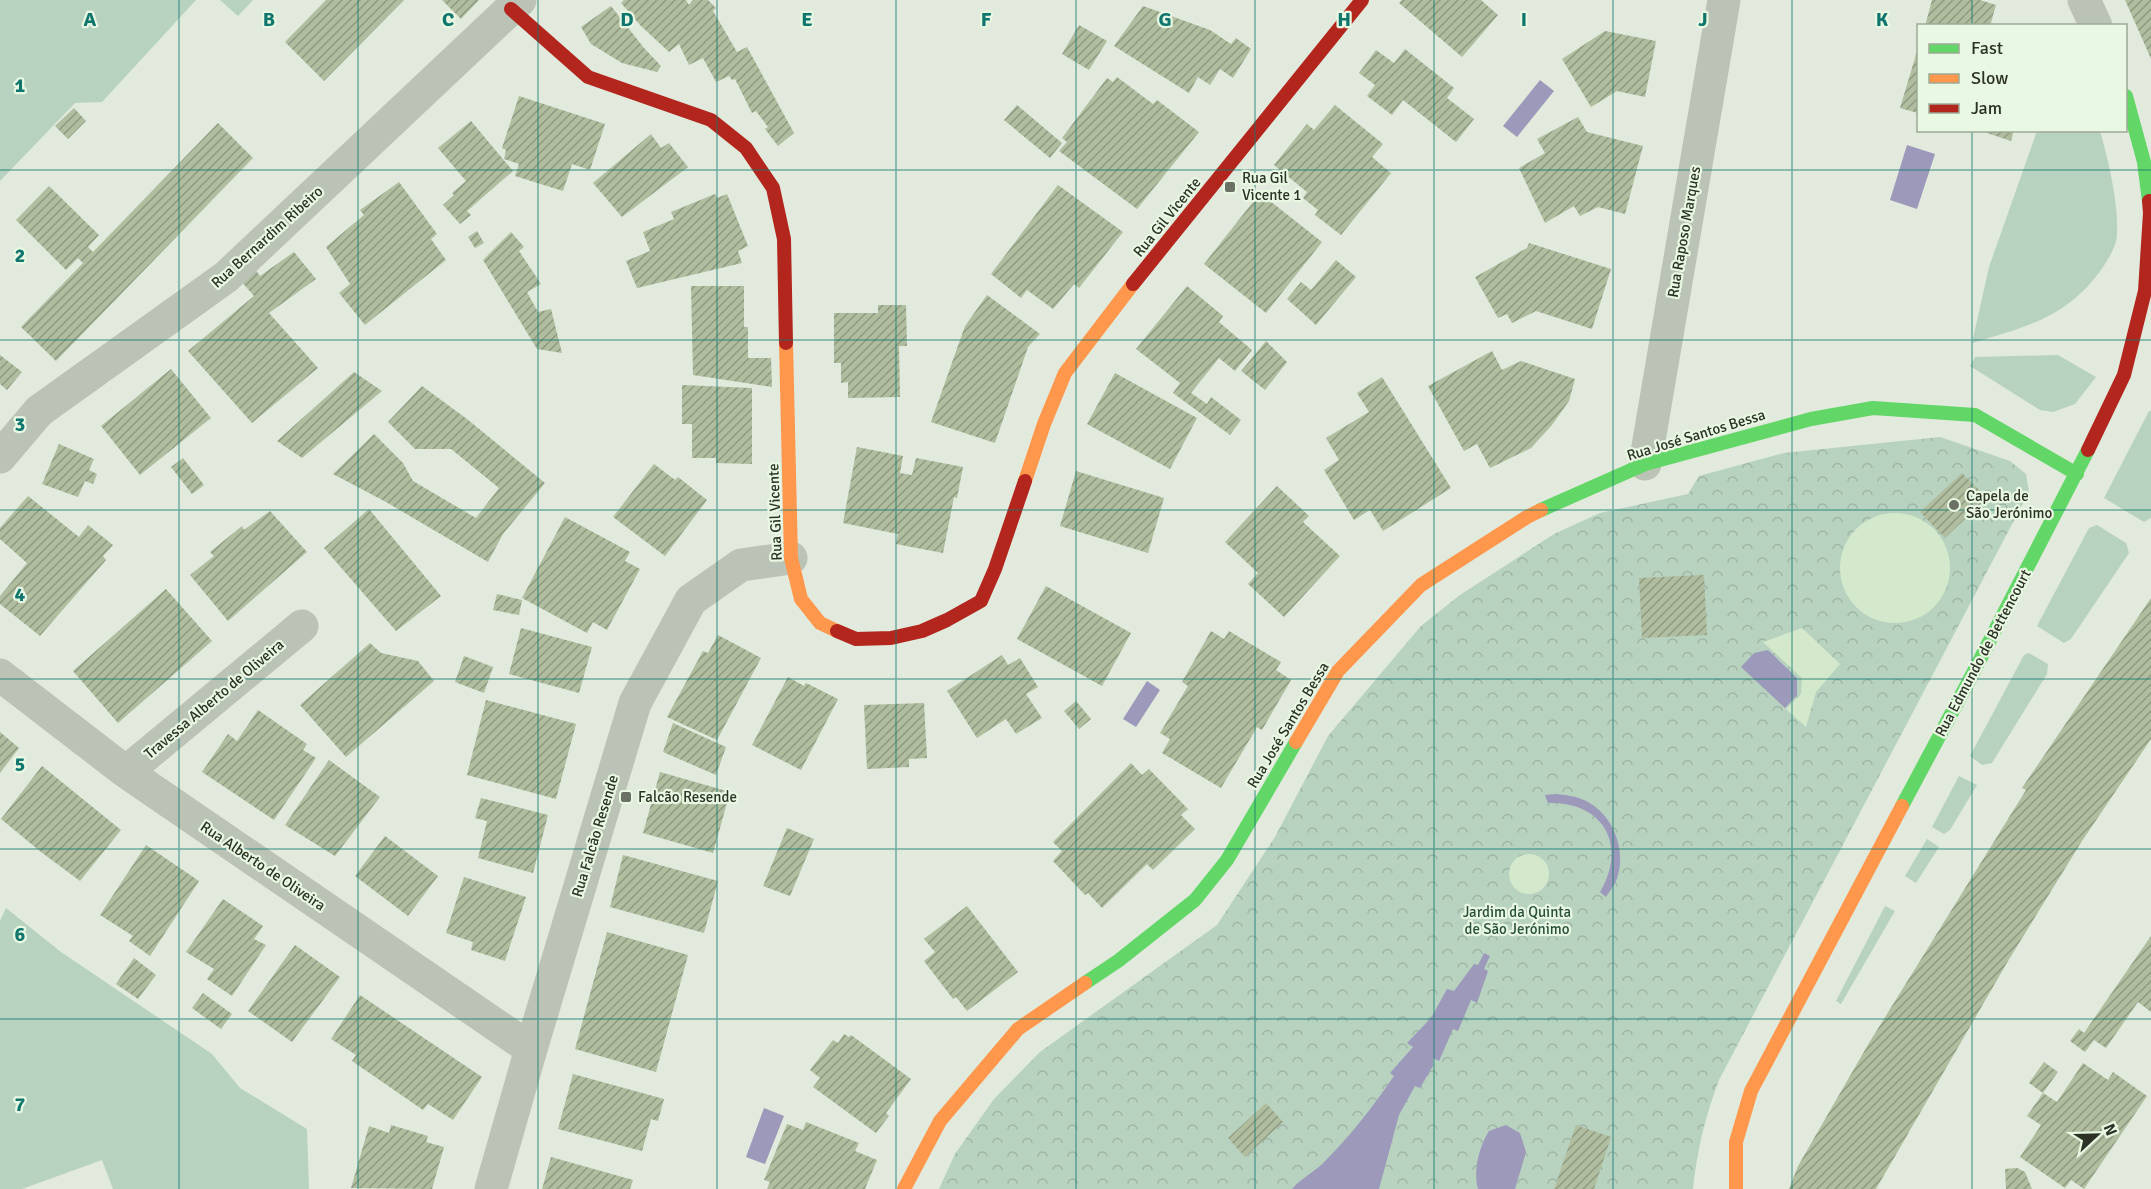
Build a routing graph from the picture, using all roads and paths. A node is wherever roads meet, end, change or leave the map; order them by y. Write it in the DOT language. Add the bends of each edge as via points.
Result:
graph roads {
  1 [pos="1362,0"];
  2 [pos="1724,0"];
  3 [pos="2084,0"];
  4 [pos="515,4"];
  5 [pos="2095,24"];
  6 [pos="2127,100"];
  7 [pos="0,457"];
  8 [pos="1645,464"];
  9 [pos="2077,474"];
  10 [pos="791,558"];
  11 [pos="302,626"];
  12 [pos="0,675"];
  13 [pos="126,772"];
  14 [pos="531,1049"];
  15 [pos="491,1189"];
  16 [pos="904,1189"];
  17 [pos="1736,1189"];
  1 -- 10 [label="street, Rua Gil Vicente" via="1065,373 981,601 922,630 891,638 856,639 820,623 801,599"];
  2 -- 8 [label="street, Rua Raposo Marques"];
  3 -- 5 [label="street"];
  4 -- 7 [label="street, Rua Bernardim Ribeiro" via="226,277 39,411"];
  4 -- 10 [label="street, Rua Gil Vicente" via="588,77 711,120 746,148 773,188 784,239"];
  6 -- 9 [label="street, Rua Edmundo de Bettencourt" via="2144,162 2150,213 2145,291 2124,375"];
  8 -- 9 [label="street, Rua José Santos Bessa" via="1810,419 1873,408 1975,415"];
  8 -- 16 [label="street, Rua José Santos Bessa" via="1527,517 1421,585 1338,671 1227,860 1195,900 1118,961 1018,1029 940,1121"];
  9 -- 17 [label="street, Rua Edmundo de Bettencourt" via="1751,1091 1736,1142"];
  10 -- 14 [label="street, Rua Falcão Resende" via="741,565 691,600 635,703"];
  11 -- 13 [label="street, Travessa Alberto de Oliveira"];
  12 -- 13 [label="street, Rua Alberto de Oliveira"];
  13 -- 14 [label="street, Rua Alberto de Oliveira"];
  14 -- 15 [label="street, Rua Falcão Resende"];
}
